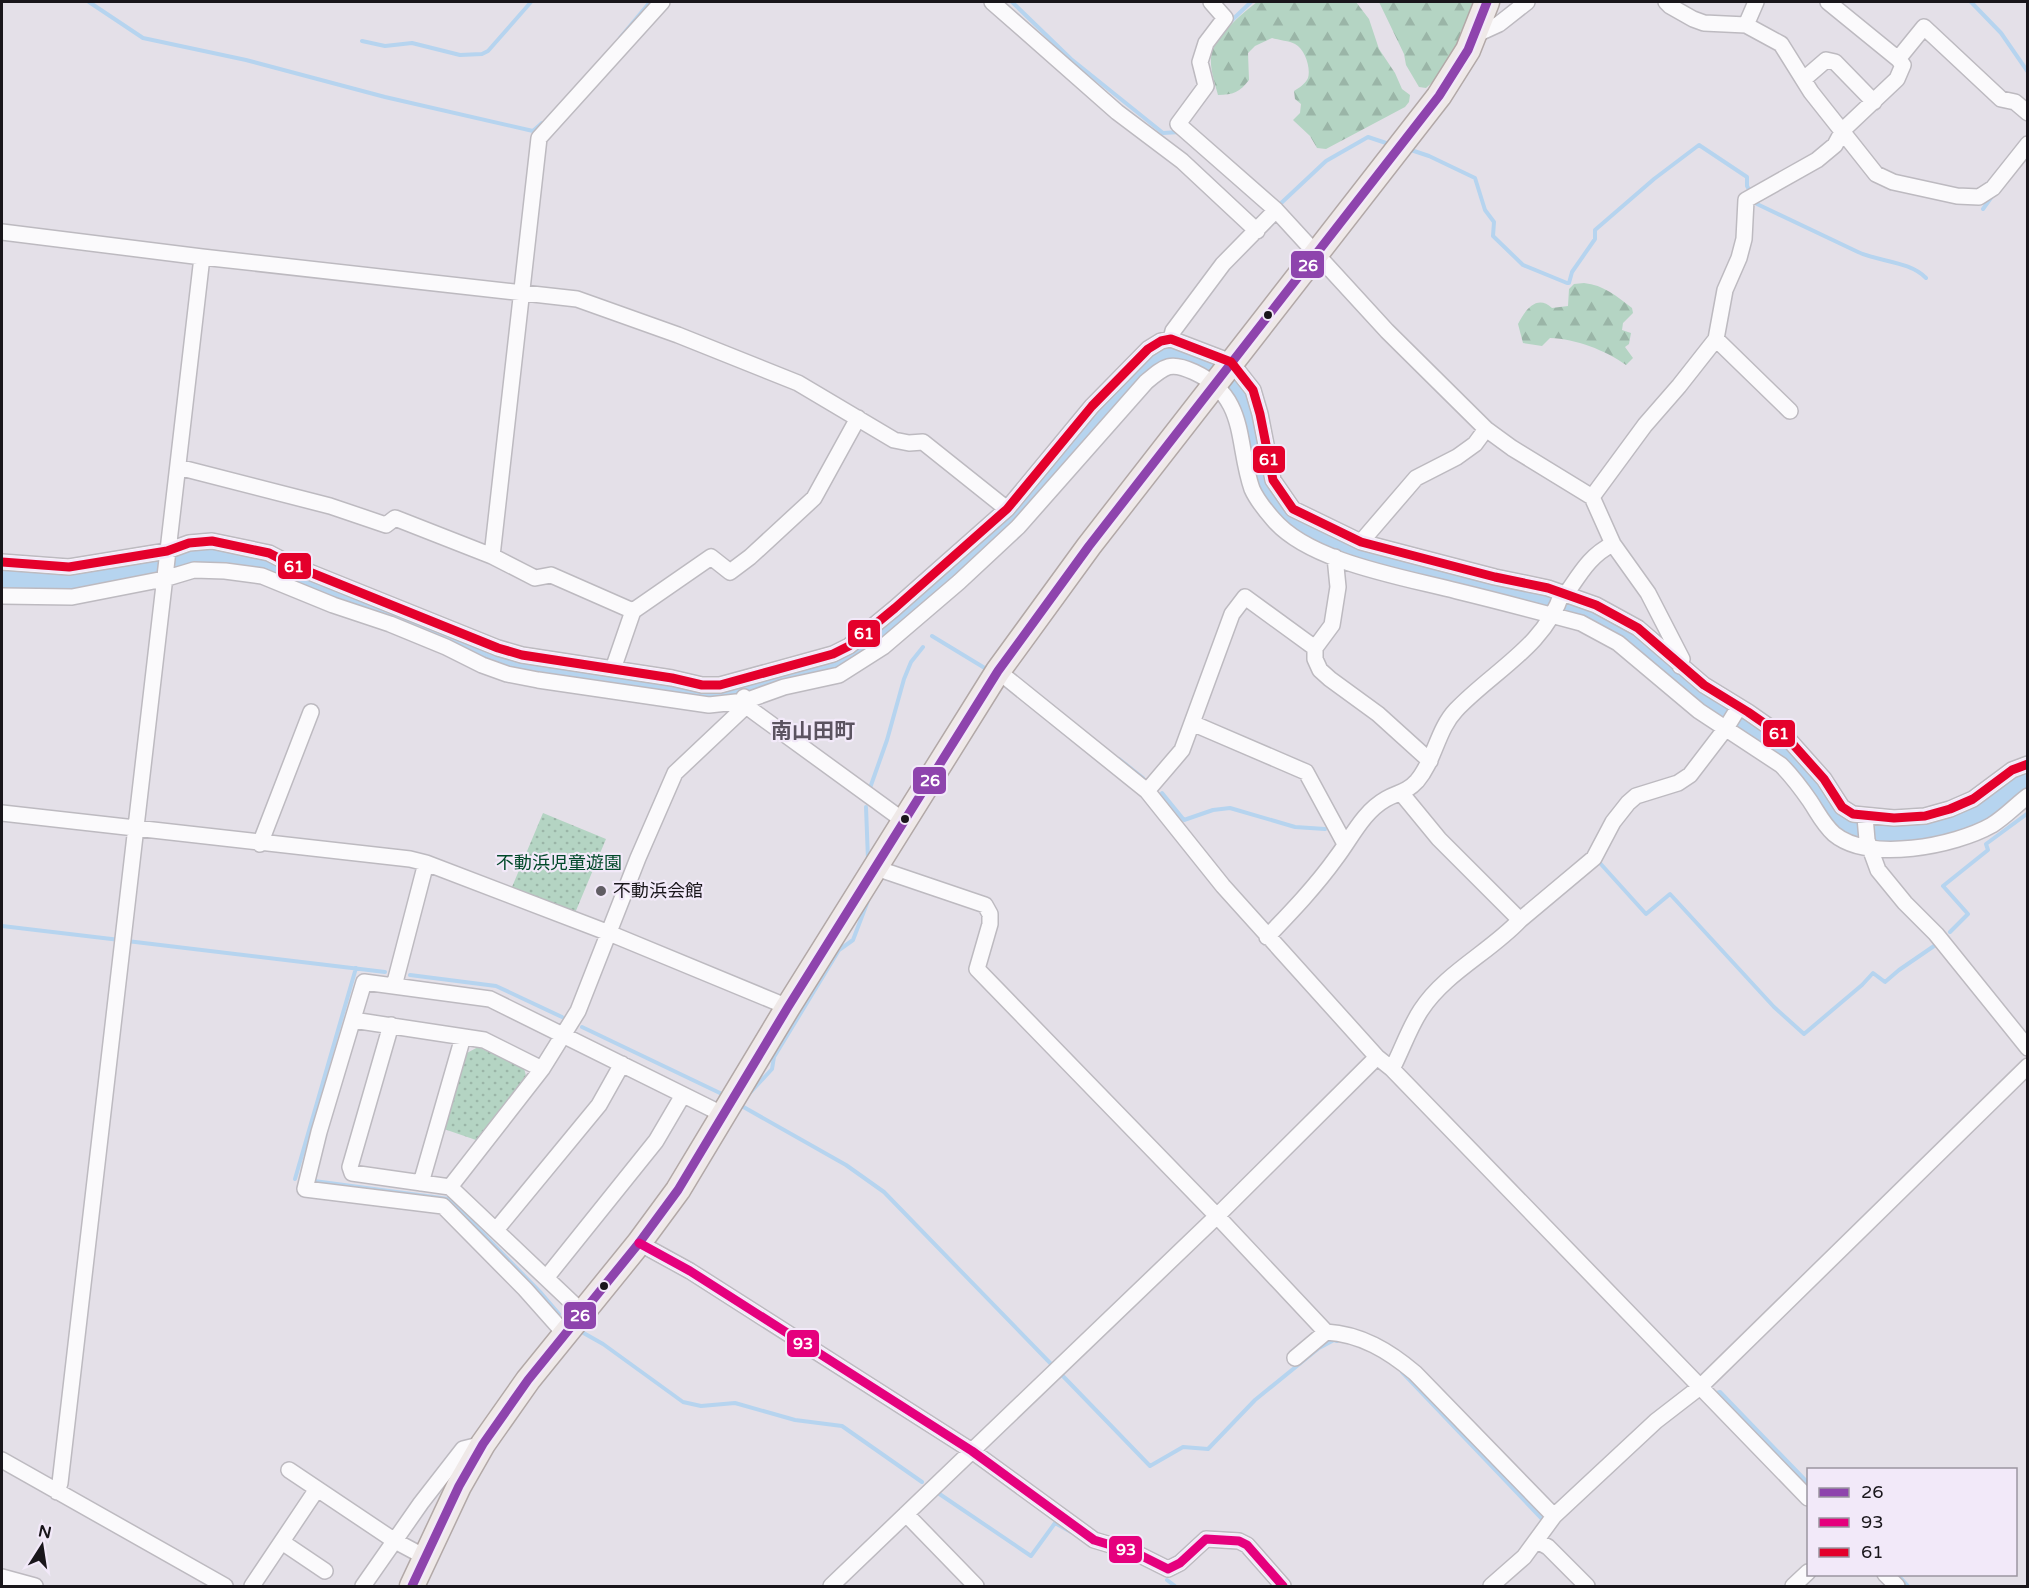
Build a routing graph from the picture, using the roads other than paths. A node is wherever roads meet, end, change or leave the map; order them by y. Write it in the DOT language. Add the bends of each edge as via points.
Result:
graph roads {
  1 [pos="662,2"];
  2 [pos="992,2"];
  3 [pos="1211,2"];
  4 [pos="1487,2"];
  5 [pos="1527,2"];
  6 [pos="1666,2"];
  7 [pos="1756,2"];
  8 [pos="1828,2"];
  9 [pos="1746,25"];
  10 [pos="1475,35"];
  11 [pos="1898,59"];
  12 [pos="1804,79"];
  13 [pos="1874,102"];
  14 [pos="2028,112"];
  15 [pos="1843,130"];
  16 [pos="2028,144"];
  17 [pos="1276,210"];
  18 [pos="1257,231"];
  19 [pos="2,232"];
  20 [pos="1318,254"];
  21 [pos="202,257"];
  22 [pos="522,293"];
  23 [pos="1171,339"];
  24 [pos="1716,339"];
  25 [pos="1231,362"];
  26 [pos="1214,384"];
  27 [pos="1790,411"];
  28 [pos="858,418"];
  29 [pos="1486,429"];
  30 [pos="178,467"];
  31 [pos="1592,497"];
  32 [pos="1007,509"];
  33 [pos="1359,541"];
  34 [pos="1613,544"];
  35 [pos="492,556"];
  36 [pos="1342,560"];
  37 [pos="2,562"];
  38 [pos="166,564"];
  39 [pos="363,593"];
  40 [pos="1564,594"];
  41 [pos="2,596"];
  42 [pos="895,609"];
  43 [pos="633,611"];
  44 [pos="356,613"];
  45 [pos="1553,615"];
  46 [pos="910,625"];
  47 [pos="1315,648"];
  48 [pos="1680,666"];
  49 [pos="613,669"];
  50 [pos="998,671"];
  51 [pos="740,681"];
  52 [pos="745,703"];
  53 [pos="1738,707"];
  54 [pos="311,712"];
  55 [pos="1192,723"];
  56 [pos="1726,728"];
  57 [pos="1430,761"];
  58 [pos="2028,764"];
  59 [pos="1147,791"];
  60 [pos="1402,794"];
  61 [pos="2028,796"];
  62 [pos="2,813"];
  63 [pos="903,820"];
  64 [pos="136,829"];
  65 [pos="1867,833"];
  66 [pos="260,844"];
  67 [pos="1345,844"];
  68 [pos="426,863"];
  69 [pos="876,868"];
  70 [pos="1520,920"];
  71 [pos="609,933"];
  72 [pos="1267,938"];
  73 [pos="394,986"];
  74 [pos="788,1007"];
  75 [pos="353,1020"];
  76 [pos="391,1025"];
  77 [pos="564,1036"];
  78 [pos="463,1037"];
  79 [pos="2028,1048"];
  80 [pos="1377,1057"];
  81 [pos="622,1064"];
  82 [pos="2028,1066"];
  83 [pos="543,1069"];
  84 [pos="1392,1069"];
  85 [pos="683,1095"];
  86 [pos="724,1115"];
  87 [pos="421,1183"];
  88 [pos="450,1187"];
  89 [pos="1218,1216"];
  90 [pos="496,1230"];
  91 [pos="639,1243"];
  92 [pos="546,1278"];
  93 [pos="583,1313"];
  94 [pos="1326,1332"];
  95 [pos="565,1334"];
  96 [pos="1295,1358"];
  97 [pos="1700,1387"];
  98 [pos="483,1444"];
  99 [pos="972,1451"];
  100 [pos="2,1460"];
  101 [pos="289,1470"];
  102 [pos="317,1489"];
  103 [pos="57,1492"];
  104 [pos="1807,1496"];
  105 [pos="906,1514"];
  106 [pos="1554,1516"];
  107 [pos="395,1541"];
  108 [pos="1537,1541"];
  109 [pos="282,1542"];
  110 [pos="425,1557"];
  111 [pos="325,1571"];
  112 [pos="1807,1574"];
  113 [pos="1886,1576"];
  114 [pos="2,1577"];
  115 [pos="35,1587"];
  116 [pos="225,1587"];
  117 [pos="252,1587"];
  118 [pos="363,1587"];
  119 [pos="412,1587"];
  120 [pos="831,1587"];
  121 [pos="976,1587"];
  122 [pos="1283,1587"];
  123 [pos="1491,1587"];
  124 [pos="1587,1587"];
  125 [pos="1793,1587"];
  126 [pos="1897,1587"];
  1 -- 22 [label="street" via="539,138"];
  2 -- 18 [label="street" via="1117,112 1182,161"];
  3 -- 17 [label="street" via="1225,18 1206,44 1200,62 1206,86 1178,124"];
  4 -- 10 [label="main road"];
  5 -- 10 [label="street" via="1498,24"];
  6 -- 9 [label="street" via="1704,23"];
  7 -- 9 [label="street"];
  8 -- 11 [label="street"];
  9 -- 12 [label="street" via="1781,44"];
  10 -- 20 [label="main road" via="1439,96"];
  11 -- 13 [label="street" via="1903,65 1897,79"];
  11 -- 14 [label="street" via="1924,27 2001,99 2015,102"];
  12 -- 13 [label="street" via="1826,60 1835,62"];
  12 -- 15 [label="street"];
  13 -- 15 [label="street"];
  15 -- 16 [label="street" via="1876,174 1893,182 1957,196 1979,197 1993,188"];
  15 -- 24 [label="street" via="1835,145 1817,160 1746,200 1744,239 1725,291"];
  17 -- 18 [label="street"];
  17 -- 20 [label="street"];
  18 -- 23 [label="street" via="1223,264"];
  19 -- 21 [label="street"];
  20 -- 25 [label="main road"];
  20 -- 29 [label="street" via="1387,331"];
  21 -- 22 [label="street"];
  21 -- 30 [label="street"];
  22 -- 28 [label="street" via="577,299 678,335 798,383"];
  22 -- 35 [label="street"];
  23 -- 25 [label="street"];
  23 -- 32 [label="street" via="1148,349 1092,406"];
  24 -- 27 [label="street"];
  24 -- 31 [label="street"];
  25 -- 26 [label="main road"];
  25 -- 33 [label="street" via="1253,390 1273,480 1293,509"];
  26 -- 36 [label="street" via="1235,412 1252,490 1273,519 1292,536"];
  26 -- 46 [label="street" via="1177,365 1159,371 1018,526"];
  26 -- 50 [label="main road"];
  28 -- 32 [label="street" via="894,440 923,442"];
  28 -- 43 [label="street" via="814,498 750,557 730,572 711,557"];
  29 -- 31 [label="street"];
  29 -- 33 [label="street" via="1475,444 1457,457 1416,478"];
  30 -- 35 [label="street" via="330,506 386,525 395,518"];
  30 -- 38 [label="street"];
  31 -- 34 [label="street"];
  32 -- 42 [label="street"];
  33 -- 36 [label="street"];
  33 -- 40 [label="street"];
  34 -- 40 [label="street" via="1587,562"];
  34 -- 48 [label="street" via="1666,625 1682,659"];
  35 -- 43 [label="street" via="535,578 550,574"];
  36 -- 45 [label="street"];
  36 -- 47 [label="street" via="1332,625"];
  37 -- 38 [label="street" via="69,567"];
  38 -- 39 [label="street" via="189,543 212,541 269,552"];
  38 -- 41 [label="street" via="72,597"];
  38 -- 44 [label="street" via="262,576"];
  38 -- 64 [label="street"];
  39 -- 44 [label="street"];
  39 -- 49 [label="street" via="514,653"];
  40 -- 45 [label="street"];
  40 -- 48 [label="street" via="1596,605 1638,628"];
  42 -- 46 [label="street"];
  42 -- 51 [label="street" via="833,654"];
  43 -- 49 [label="street"];
  44 -- 52 [label="street" via="507,674 709,705"];
  45 -- 56 [label="street" via="1581,623 1618,643 1699,711"];
  45 -- 57 [label="street" via="1527,648 1455,711"];
  46 -- 52 [label="street" via="838,675 784,687"];
  47 -- 55 [label="street" via="1245,597 1232,614"];
  47 -- 57 [label="street" via="1320,670 1378,714"];
  48 -- 53 [label="street"];
  49 -- 51 [label="street" via="702,685"];
  50 -- 59 [label="street"];
  50 -- 63 [label="main road"];
  51 -- 52 [label="street"];
  52 -- 63 [label="street"];
  52 -- 71 [label="street" via="675,773"];
  53 -- 56 [label="street"];
  53 -- 65 [label="street" via="1791,742"];
  54 -- 66 [label="street"];
  55 -- 59 [label="street" via="1182,750"];
  55 -- 67 [label="street" via="1306,772"];
  56 -- 65 [label="street" via="1781,765 1834,834 1846,842"];
  56 -- 70 [label="street" via="1690,775 1678,783 1636,796 1628,803 1594,858"];
  57 -- 60 [label="street" via="1417,782"];
  58 -- 65 [label="street" via="1950,809 1894,818"];
  59 -- 72 [label="street"];
  60 -- 67 [label="street" via="1386,799 1366,816"];
  60 -- 70 [label="street" via="1439,839"];
  61 -- 65 [label="street" via="1993,825 1925,846 1900,850"];
  62 -- 64 [label="street"];
  63 -- 69 [label="main road"];
  64 -- 66 [label="street"];
  64 -- 103 [label="street"];
  65 -- 79 [label="street" via="1878,870 1936,934"];
  66 -- 68 [label="street"];
  67 -- 72 [label="street"];
  68 -- 71 [label="street"];
  68 -- 73 [label="street"];
  69 -- 74 [label="main road"];
  69 -- 89 [label="street" via="985,905 990,924 978,969"];
  70 -- 84 [label="street" via="1464,966 1421,1010"];
  71 -- 74 [label="street"];
  71 -- 77 [label="street"];
  72 -- 80 [label="street"];
  73 -- 75 [label="street" via="364,982"];
  73 -- 77 [label="street" via="490,999"];
  74 -- 86 [label="main road"];
  75 -- 76 [label="street"];
  75 -- 95 [label="street" via="304,1189 443,1206"];
  76 -- 78 [label="street"];
  76 -- 87 [label="street" via="350,1167 352,1173"];
  77 -- 81 [label="street"];
  77 -- 83 [label="street"];
  78 -- 83 [label="street" via="484,1040"];
  78 -- 87 [label="street"];
  80 -- 84 [label="street"];
  80 -- 89 [label="street"];
  81 -- 85 [label="street"];
  81 -- 90 [label="street" via="599,1105"];
  82 -- 97 [label="street"];
  83 -- 88 [label="street"];
  84 -- 97 [label="street"];
  85 -- 86 [label="street"];
  85 -- 92 [label="street" via="656,1141"];
  86 -- 91 [label="main road" via="678,1190"];
  87 -- 88 [label="street"];
  88 -- 90 [label="street"];
  89 -- 94 [label="street"];
  89 -- 99 [label="street"];
  90 -- 92 [label="street"];
  91 -- 93 [label="main road"];
  91 -- 99 [label="street" via="690,1271"];
  92 -- 93 [label="street"];
  93 -- 95 [label="main road"];
  94 -- 96 [label="street"];
  94 -- 106 [label="street" via="1353,1335 1398,1359"];
  95 -- 98 [label="main road"];
  97 -- 104 [label="street"];
  97 -- 106 [label="street" via="1656,1421"];
  98 -- 107 [label="street" via="463,1449"];
  98 -- 110 [label="main road"];
  99 -- 105 [label="street"];
  99 -- 122 [label="street" via="1094,1540 1134,1552 1168,1569 1206,1539 1239,1541 1255,1552"];
  100 -- 103 [label="street"];
  101 -- 102 [label="street"];
  102 -- 107 [label="street"];
  102 -- 109 [label="street"];
  103 -- 116 [label="street"];
  105 -- 120 [label="street"];
  105 -- 121 [label="street"];
  106 -- 108 [label="street"];
  107 -- 110 [label="street"];
  107 -- 118 [label="street"];
  108 -- 123 [label="street"];
  108 -- 124 [label="street" via="1548,1547"];
  109 -- 111 [label="street"];
  109 -- 117 [label="street"];
  110 -- 119 [label="main road"];
  112 -- 125 [label="street"];
  113 -- 126 [label="street"];
  114 -- 115 [label="street"];
}
